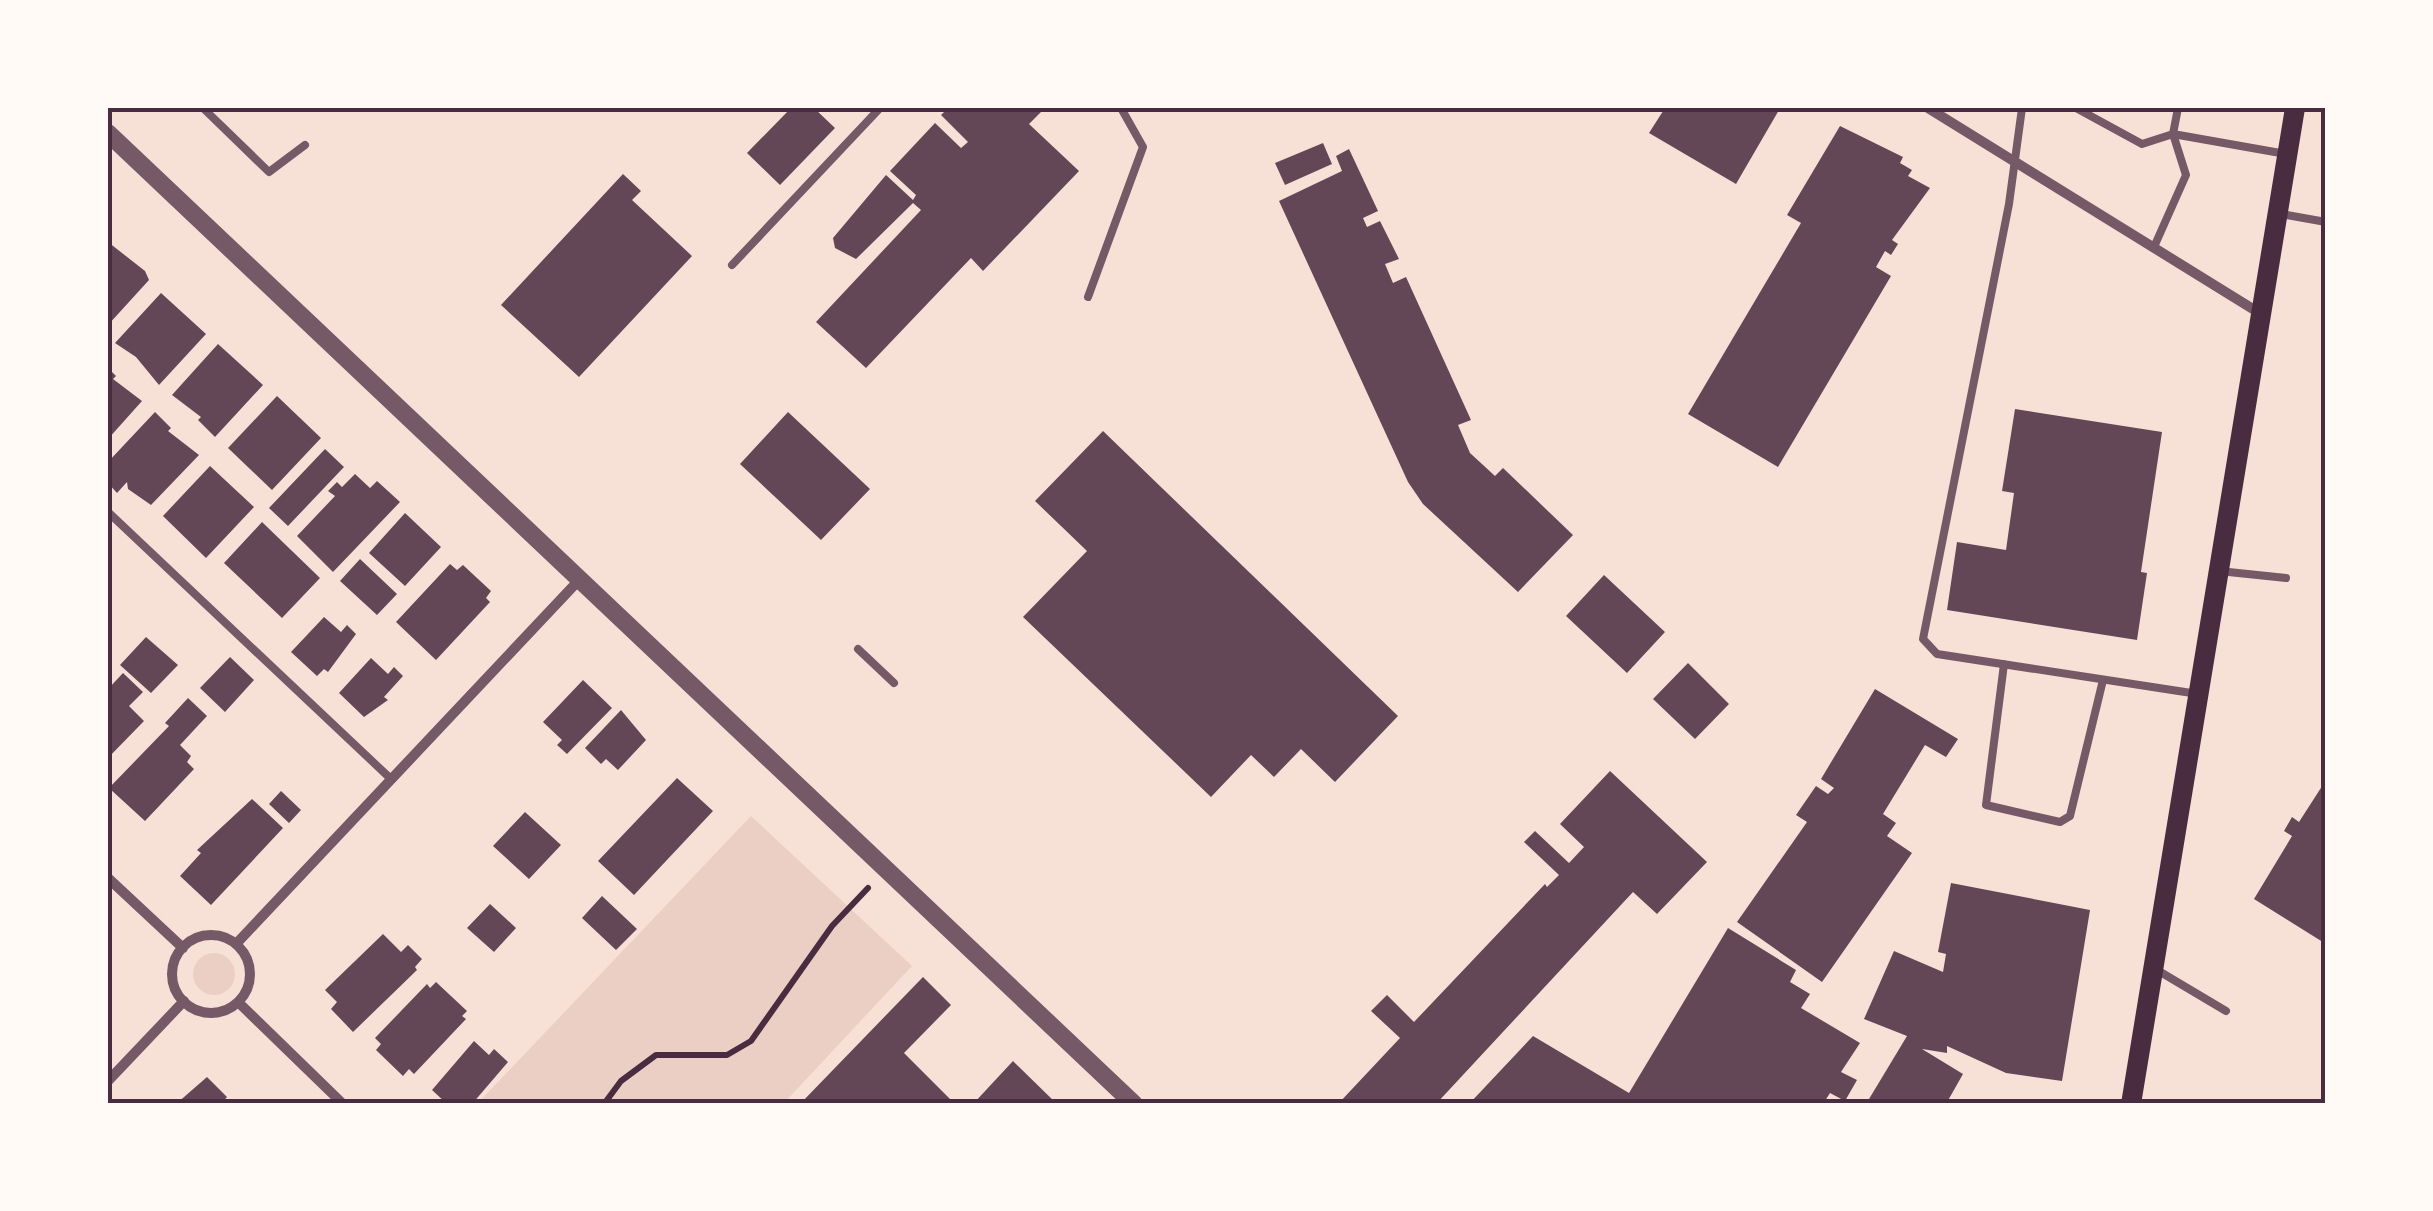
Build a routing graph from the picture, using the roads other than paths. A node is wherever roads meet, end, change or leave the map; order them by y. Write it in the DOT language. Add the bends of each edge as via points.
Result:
graph roads {
  1 [pos="204,108"];
  2 [pos="880,108"];
  3 [pos="1121,108"];
  4 [pos="1931,108"];
  5 [pos="2022,108"];
  6 [pos="2076,108"];
  7 [pos="2178,108"];
  8 [pos="2295,108"];
  9 [pos="108,134"];
  10 [pos="2174,134"];
  11 [pos="305,145"];
  12 [pos="2287,154"];
  13 [pos="2012,160"];
  14 [pos="2278,213"];
  15 [pos="2326,222"];
  16 [pos="2154,247"];
  17 [pos="732,265"];
  18 [pos="1088,297"];
  19 [pos="2262,314"];
  20 [pos="108,512"];
  21 [pos="2220,571"];
  22 [pos="2286,578"];
  23 [pos="580,579"];
  24 [pos="858,649"];
  25 [pos="2004,664"];
  26 [pos="2102,680"];
  27 [pos="894,683"];
  28 [pos="2199,694"];
  29 [pos="391,779"];
  30 [pos="108,878"];
  31 [pos="236,944"];
  32 [pos="183,948"];
  33 [pos="2154,968"];
  34 [pos="184,1002"];
  35 [pos="238,1002"];
  36 [pos="2226,1012"];
  37 [pos="108,1081"];
  38 [pos="343,1104"];
  39 [pos="1134,1104"];
  40 [pos="2131,1104"];
  1 -- 11 [label="lane" via="269,172"];
  2 -- 17 [label="lane"];
  3 -- 18 [label="lane" via="1143,147"];
  4 -- 13 [label="street"];
  5 -- 13 [label="lane"];
  6 -- 10 [label="lane" via="2142,144"];
  7 -- 10 [label="lane"];
  8 -- 12 [label="main road"];
  9 -- 23 [label="street"];
  10 -- 12 [label="lane"];
  10 -- 16 [label="lane" via="2186,175"];
  12 -- 14 [label="main road"];
  13 -- 16 [label="street"];
  13 -- 25 [label="lane" via="2010,204 1924,639 1937,654"];
  14 -- 15 [label="lane"];
  14 -- 19 [label="main road"];
  16 -- 19 [label="street"];
  19 -- 21 [label="main road"];
  20 -- 29 [label="lane"];
  21 -- 22 [label="lane"];
  21 -- 28 [label="main road"];
  23 -- 29 [label="street"];
  23 -- 39 [label="street"];
  24 -- 27 [label="lane"];
  25 -- 26 [label="lane"];
  25 -- 26 [label="lane" via="1986,805 2060,822 2070,816"];
  26 -- 28 [label="lane"];
  28 -- 33 [label="main road"];
  29 -- 31 [label="street"];
  30 -- 32 [label="street"];
  31 -- 32 [label="street" via="214,935"];
  31 -- 35 [label="street" via="250,979"];
  32 -- 34 [label="street" via="172,973"];
  33 -- 36 [label="lane"];
  33 -- 40 [label="main road"];
  34 -- 35 [label="street" via="214,1013"];
  34 -- 37 [label="street"];
  35 -- 38 [label="street"];
}
